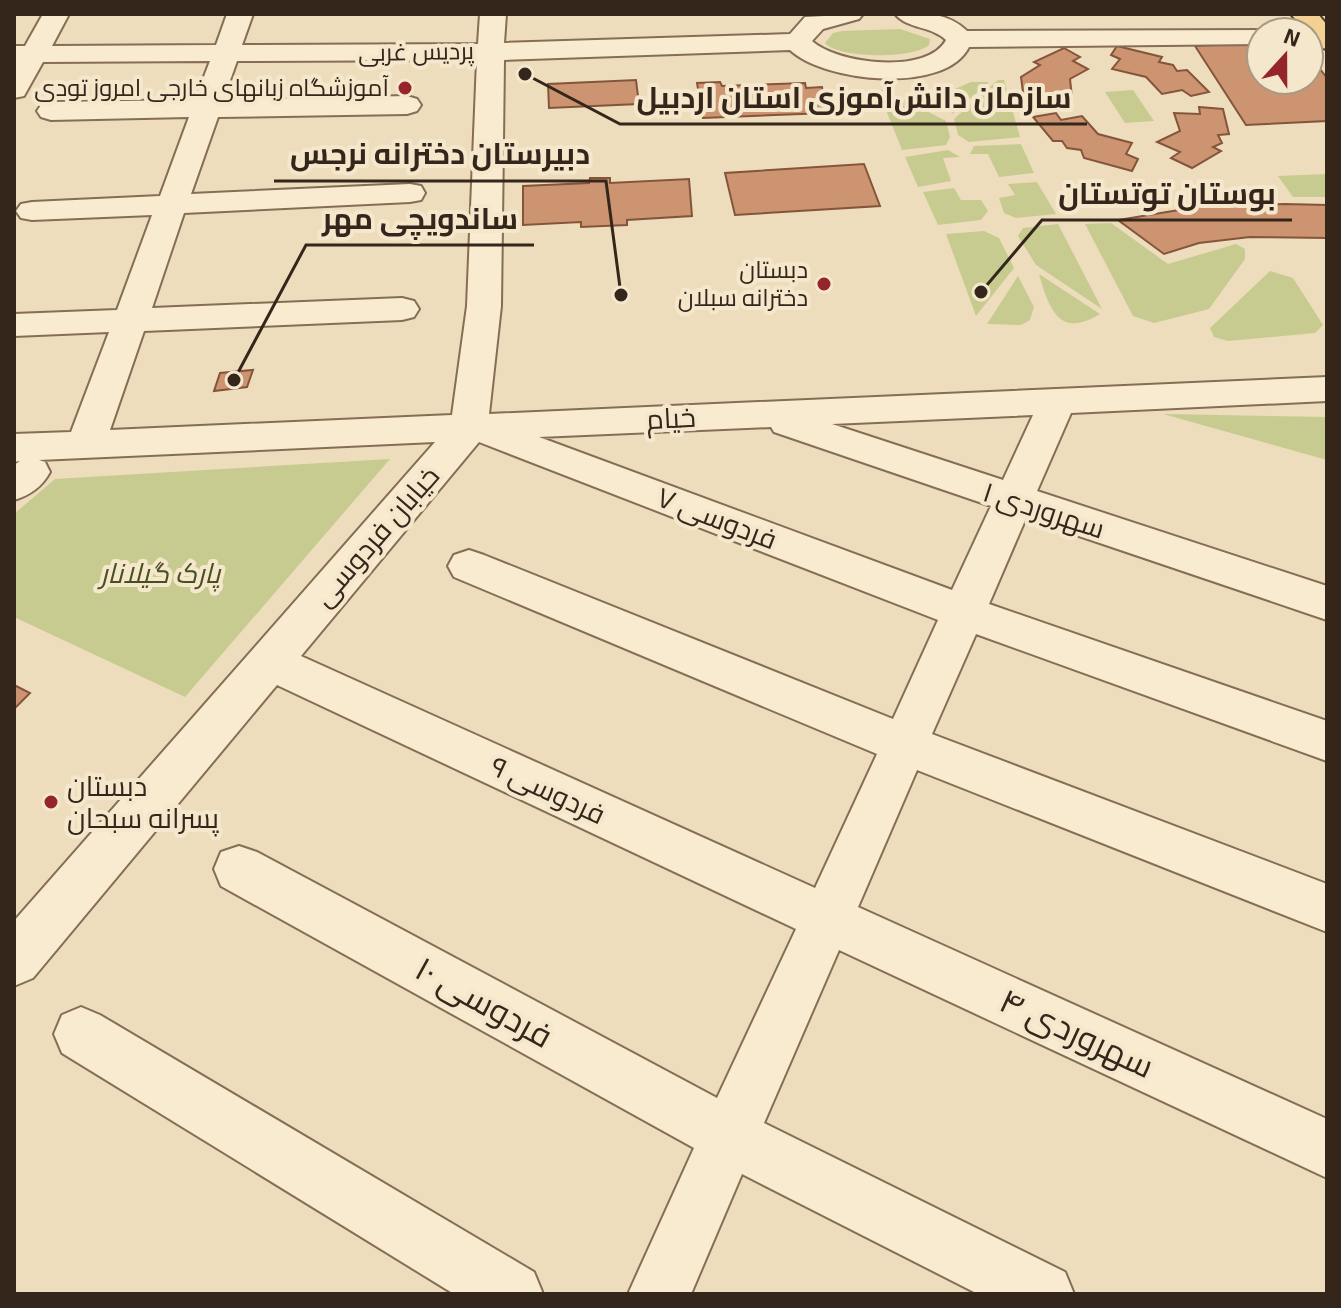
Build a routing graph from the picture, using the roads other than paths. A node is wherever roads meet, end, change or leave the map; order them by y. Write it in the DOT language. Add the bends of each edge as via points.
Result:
graph roads {
  1 [pos="56,14"];
  2 [pos="240,14"];
  3 [pos="850,14"];
  4 [pos="908,14"];
  5 [pos="491,33"];
  6 [pos="1245,36"];
  7 [pos="960,39"];
  8 [pos="797,42"];
  9 [pos="24,54"];
  10 [pos="225,55"];
  11 [pos="14,90"];
  12 [pos="407,105"];
  13 [pos="206,107"];
  14 [pos="51,111"];
  15 [pos="410,193"];
  16 [pos="173,202"];
  17 [pos="32,211"];
  18 [pos="402,309"];
  19 [pos="130,321"];
  20 [pos="14,325"];
  21 [pos="1327,389"];
  22 [pos="1058,401"];
  23 [pos="762,414"];
  24 [pos="469,428"];
  25 [pos="86,444"];
  26 [pos="20,469"];
  27 [pos="1013,500"];
  28 [pos="469,566"];
  29 [pos="1327,603"];
  30 [pos="963,612"];
  31 [pos="269,661"];
  32 [pos="1327,741"];
  33 [pos="904,744"];
  34 [pos="239,869"];
  35 [pos="1327,908"];
  36 [pos="826,918"];
  37 [pos="14,960"];
  38 [pos="81,1034"];
  39 [pos="729,1136"];
  40 [pos="1327,1149"];
  41 [pos="512,1294"];
  42 [pos="659,1294"];
  43 [pos="1043,1294"];
  1 -- 9 [label="street"];
  2 -- 10 [label="street"];
  3 -- 8 [label="street" via="814,23"];
  4 -- 7 [label="street" via="946,25"];
  5 -- 8 [label="street, پردیس غربی"];
  5 -- 10 [label="street, پردیس غربی"];
  5 -- 24 [label="street" via="484,306"];
  6 -- 7 [label="street"];
  7 -- 8 [label="street" via="946,59 879,70 818,60"];
  9 -- 10 [label="street, پردیس غربی"];
  9 -- 11 [label="street"];
  10 -- 13 [label="street"];
  12 -- 13 [label="street"];
  13 -- 14 [label="street"];
  13 -- 16 [label="street"];
  15 -- 16 [label="street"];
  16 -- 17 [label="street"];
  16 -- 19 [label="street"];
  18 -- 19 [label="street"];
  19 -- 20 [label="street"];
  19 -- 25 [label="street"];
  21 -- 22 [label="street, خیام"];
  22 -- 23 [label="street, خیام"];
  22 -- 27 [label="street"];
  23 -- 24 [label="street, خیام"];
  23 -- 27 [label="street, سهروردی ۱"];
  24 -- 25 [label="street, خیام"];
  24 -- 30 [label="street, فردوسی ۷"];
  24 -- 31 [label="street, خیابان فردوسی"];
  25 -- 26 [label="street, خیام"];
  27 -- 29 [label="street, سهروردی ۱"];
  27 -- 30 [label="street"];
  28 -- 33 [label="street"];
  30 -- 32 [label="street, فردوسی ۷"];
  30 -- 33 [label="street"];
  31 -- 36 [label="street, فردوسی ۹"];
  31 -- 37 [label="street, خیابان فردوسی"];
  33 -- 35 [label="street"];
  33 -- 36 [label="street"];
  34 -- 39 [label="street, فردوسی ۱۰"];
  36 -- 39 [label="street"];
  36 -- 40 [label="street, سهروردی ۴"];
  38 -- 41 [label="street"];
  39 -- 42 [label="street"];
  39 -- 43 [label="street, فردوسی ۱۰"];
}
